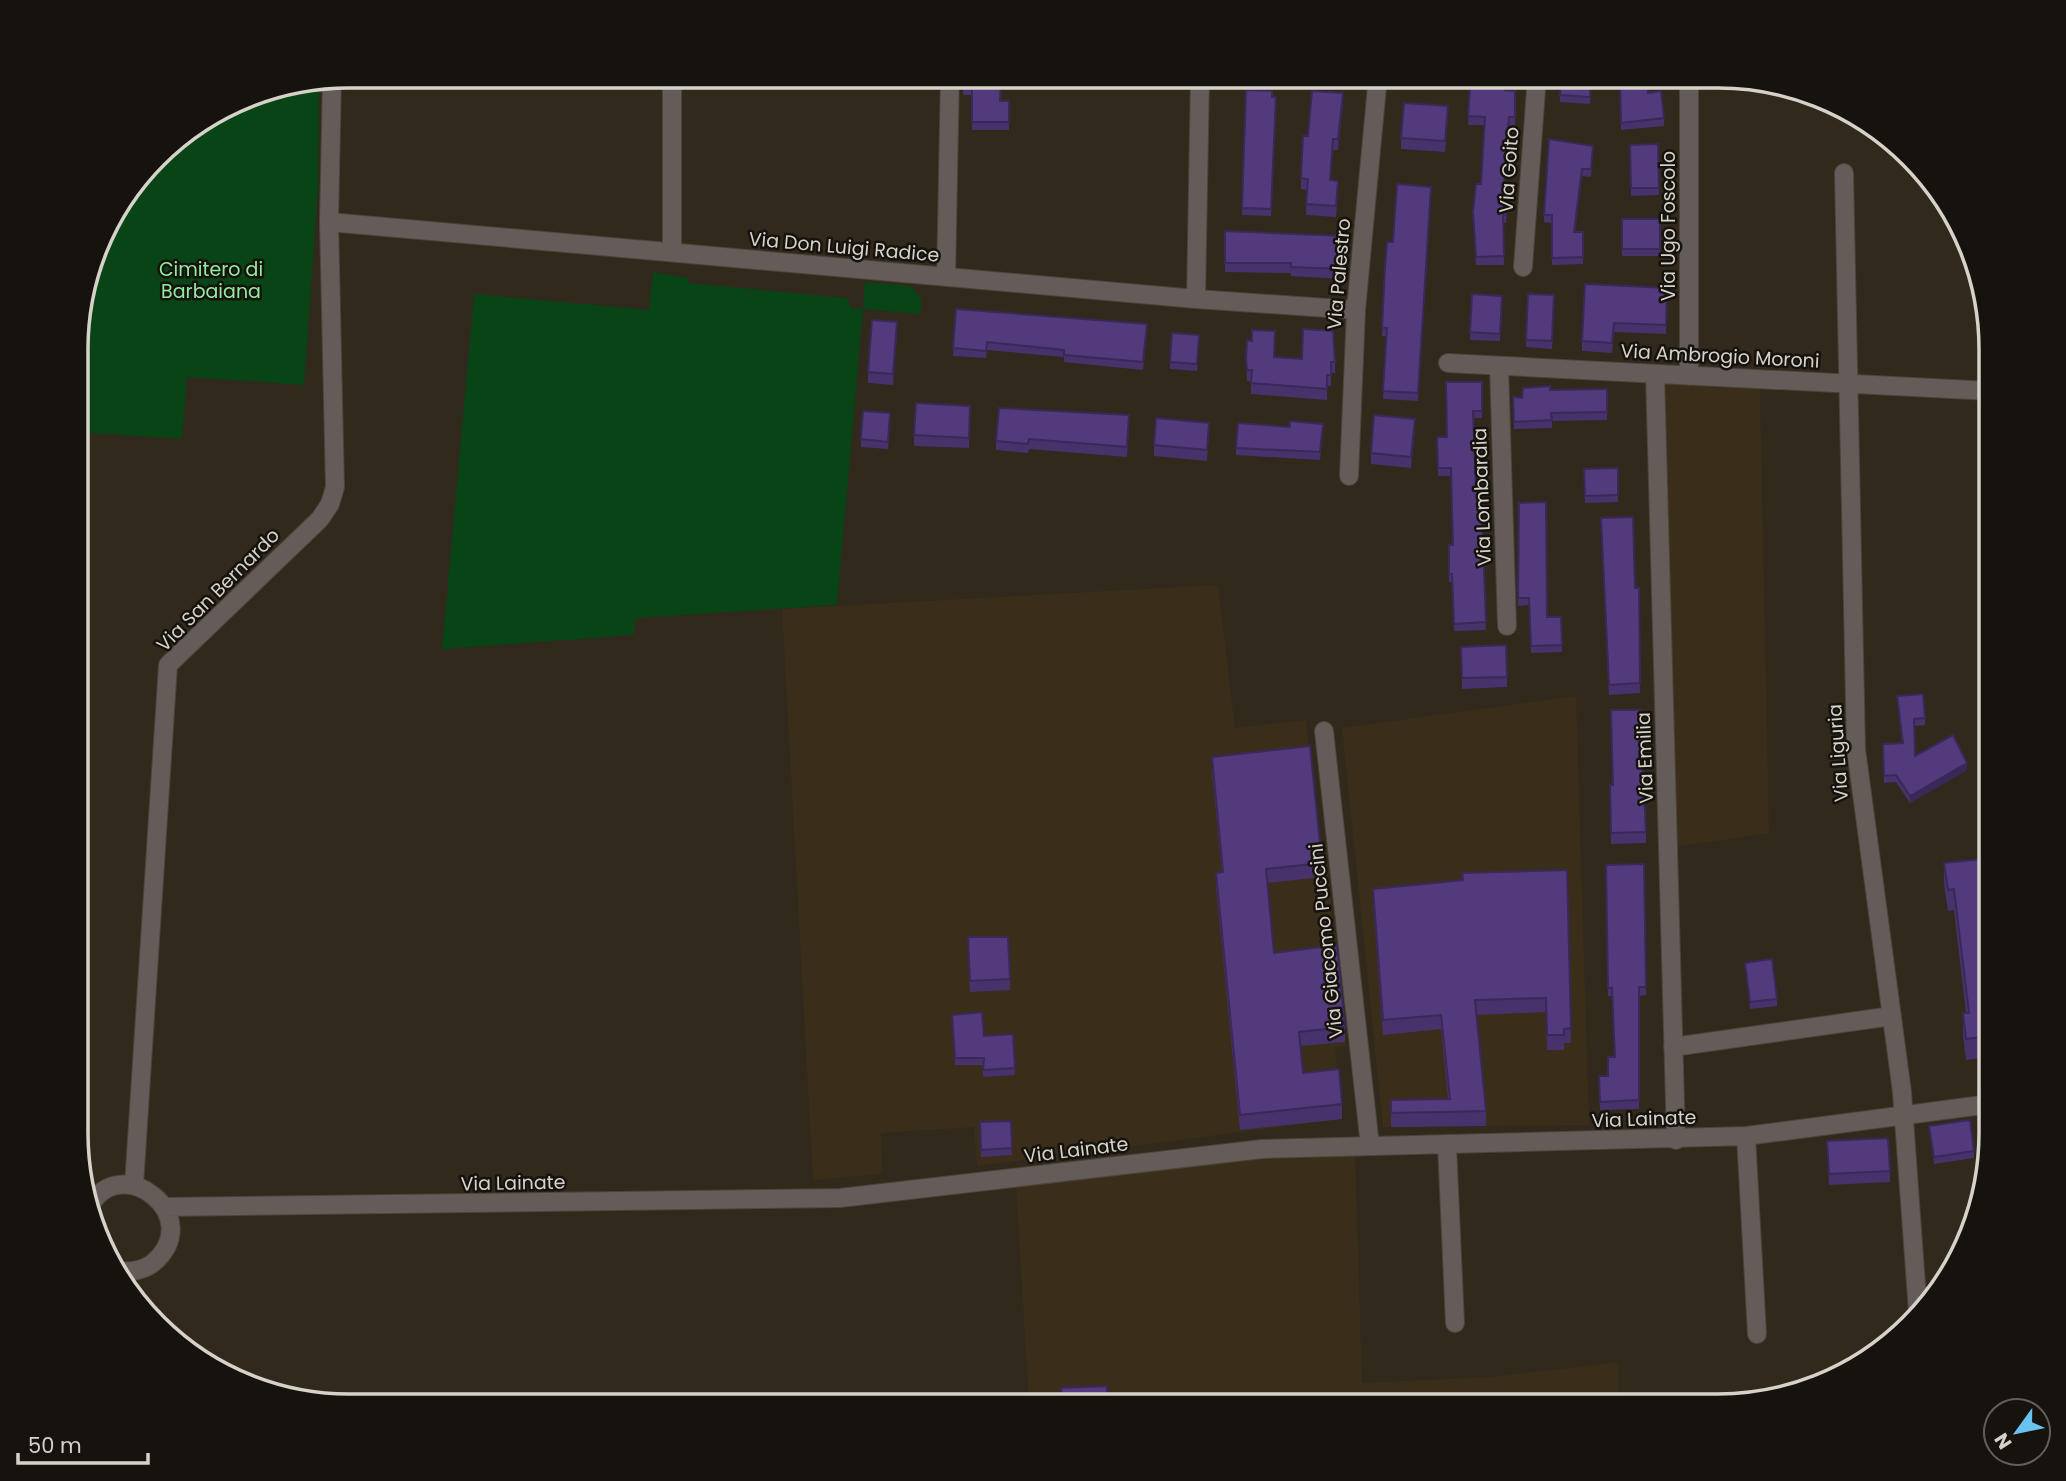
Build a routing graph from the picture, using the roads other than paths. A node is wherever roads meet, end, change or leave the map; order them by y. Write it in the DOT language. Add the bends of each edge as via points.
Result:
graph roads {
  1 [pos="332,88"];
  2 [pos="672,88"];
  3 [pos="950,88"];
  4 [pos="1200,88"];
  5 [pos="1377,88"];
  6 [pos="1536,88"];
  7 [pos="1689,88"];
  8 [pos="1844,173"];
  9 [pos="329,222"];
  10 [pos="672,252"];
  11 [pos="1523,267"];
  12 [pos="946,277"];
  13 [pos="1196,299"];
  14 [pos="1356,310"];
  15 [pos="1448,363"];
  16 [pos="1499,366"];
  17 [pos="1655,374"];
  18 [pos="1689,376"];
  19 [pos="1848,384"];
  20 [pos="1979,390"];
  21 [pos="1349,476"];
  22 [pos="1507,626"];
  23 [pos="1324,731"];
  24 [pos="1892,1016"];
  25 [pos="1673,1046"];
  26 [pos="1979,1106"];
  27 [pos="1904,1116"];
  28 [pos="1746,1136"];
  29 [pos="1676,1140"];
  30 [pos="1447,1145"];
  31 [pos="1370,1146"];
  32 [pos="134,1185"];
  33 [pos="96,1200"];
  34 [pos="165,1207"];
  35 [pos="133,1279"];
  36 [pos="1917,1301"];
  37 [pos="1455,1323"];
  38 [pos="1757,1334"];
  1 -- 9 [label="street, Via San Bernardo"];
  2 -- 10 [label="street"];
  3 -- 12 [label="street"];
  4 -- 13 [label="street"];
  5 -- 14 [label="street, Via Palestro"];
  6 -- 11 [label="street, Via Goito"];
  7 -- 18 [label="street, Via Ugo Foscolo"];
  8 -- 19 [label="street, Via Liguria"];
  9 -- 10 [label="street, Via Don Luigi Radice"];
  9 -- 32 [label="street, Via San Bernardo" via="335,487 330,505 168,665"];
  10 -- 12 [label="street, Via Don Luigi Radice"];
  12 -- 13 [label="street, Via Don Luigi Radice"];
  13 -- 14 [label="street, Via Don Luigi Radice"];
  14 -- 21 [label="street, Via Palestro"];
  15 -- 16 [label="street, Via Ambrogio Moroni"];
  16 -- 17 [label="street, Via Ambrogio Moroni"];
  16 -- 22 [label="street, Via Lombardia"];
  17 -- 18 [label="street, Via Ambrogio Moroni"];
  17 -- 25 [label="street, Via Emilia"];
  18 -- 19 [label="street, Via Ambrogio Moroni"];
  19 -- 20 [label="street, Via Ambrogio Moroni"];
  19 -- 24 [label="street, Via Liguria" via="1856,749"];
  23 -- 31 [label="street, Via Giacomo Puccini"];
  24 -- 25 [label="street"];
  24 -- 27 [label="street, Via Liguria"];
  25 -- 29 [label="street, Via Emilia"];
  26 -- 27 [label="street, Via Lainate"];
  27 -- 28 [label="street, Via Lainate"];
  27 -- 36 [label="street, Via Liguria"];
  28 -- 29 [label="street, Via Lainate"];
  28 -- 38 [label="street"];
  29 -- 30 [label="street, Via Lainate"];
  30 -- 31 [label="street, Via Lainate"];
  30 -- 37 [label="street"];
  31 -- 34 [label="street, Via Lainate" via="1262,1149 840,1198"];
  32 -- 33 [label="street" via="106,1190"];
  32 -- 34 [label="street" via="154,1194"];
  34 -- 35 [label="street" via="170,1224 165,1248"];
}
